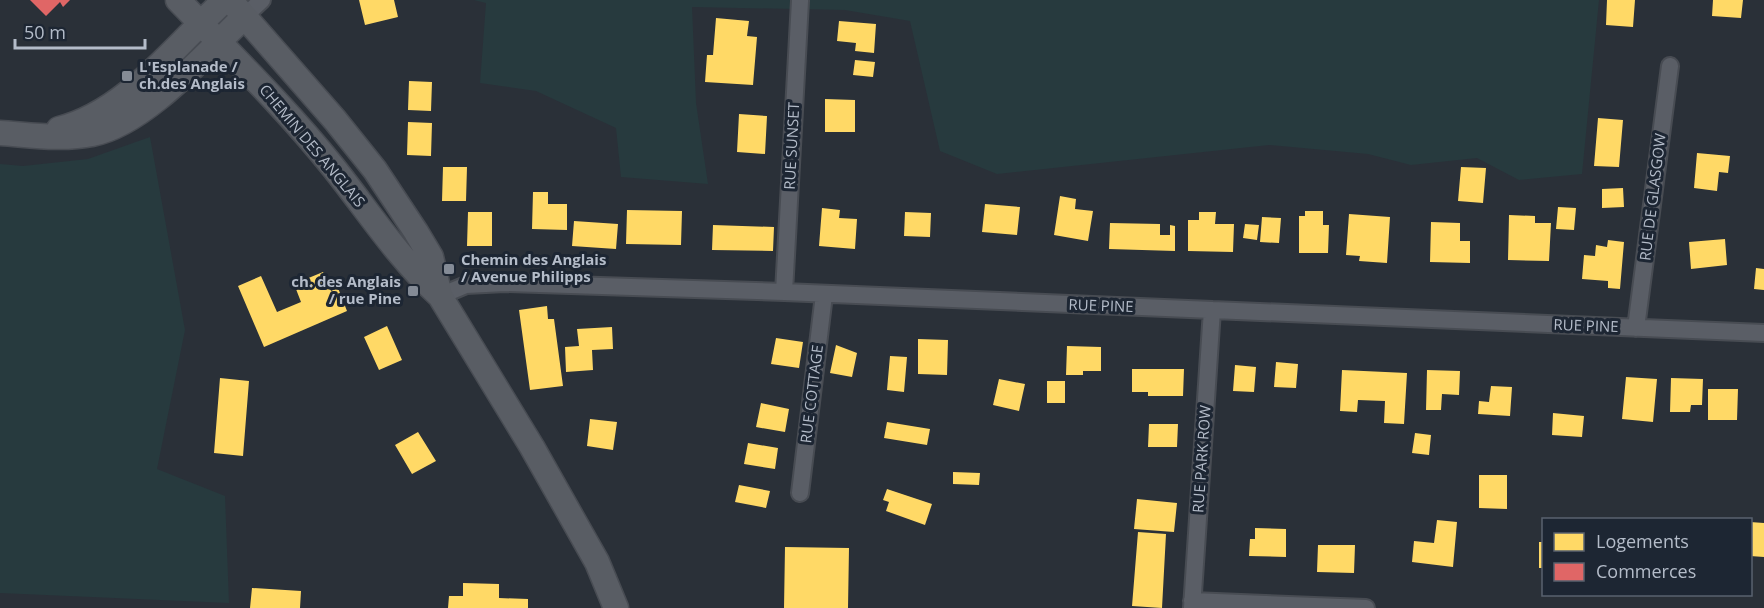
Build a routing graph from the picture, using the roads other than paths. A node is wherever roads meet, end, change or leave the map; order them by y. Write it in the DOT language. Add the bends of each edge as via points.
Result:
graph roads {
  1 [pos="178,0"];
  2 [pos="262,0"];
  3 [pos="800,1"];
  4 [pos="233,6"];
  5 [pos="200,22"];
  6 [pos="218,41"];
  7 [pos="1670,66"];
  8 [pos="9,133"];
  9 [pos="784,292"];
  10 [pos="824,295"];
  11 [pos="440,297"];
  12 [pos="1212,310"];
  13 [pos="1636,328"];
  14 [pos="1764,333"];
  15 [pos="800,493"];
  16 [pos="1192,604"];
  17 [pos="616,608"];
  18 [pos="1366,608"];
  1 -- 5 [label="street, CHEMIN DES ANGLAIS"];
  2 -- 4 [label="street"];
  3 -- 9 [label="street, RUE SUNSET"];
  4 -- 5 [label="street"];
  4 -- 6 [label="street"];
  4 -- 11 [label="street, CHEMIN DES ANGLAIS" via="335,120 392,195 431,257"];
  5 -- 6 [label="street, CHEMIN DES ANGLAIS"];
  5 -- 8 [label="street" via="138,83 106,107 63,128"];
  6 -- 8 [label="street" via="156,100 113,128 75,136"];
  6 -- 11 [label="street, CHEMIN DES ANGLAIS" via="279,103 412,271"];
  7 -- 13 [label="street, RUE DE GLASGOW"];
  9 -- 10 [label="street, RUE PINE"];
  9 -- 11 [label="street, RUE PINE" via="505,283 466,285"];
  10 -- 12 [label="street, RUE PINE"];
  10 -- 15 [label="street, RUE COTTAGE"];
  11 -- 17 [label="street, CHEMIN DES ANGLAIS" via="553,484 597,562"];
  12 -- 13 [label="street, RUE PINE"];
  12 -- 16 [label="street, RUE PARK ROW"];
  13 -- 14 [label="street, RUE PINE"];
  16 -- 18 [label="street"];
}
